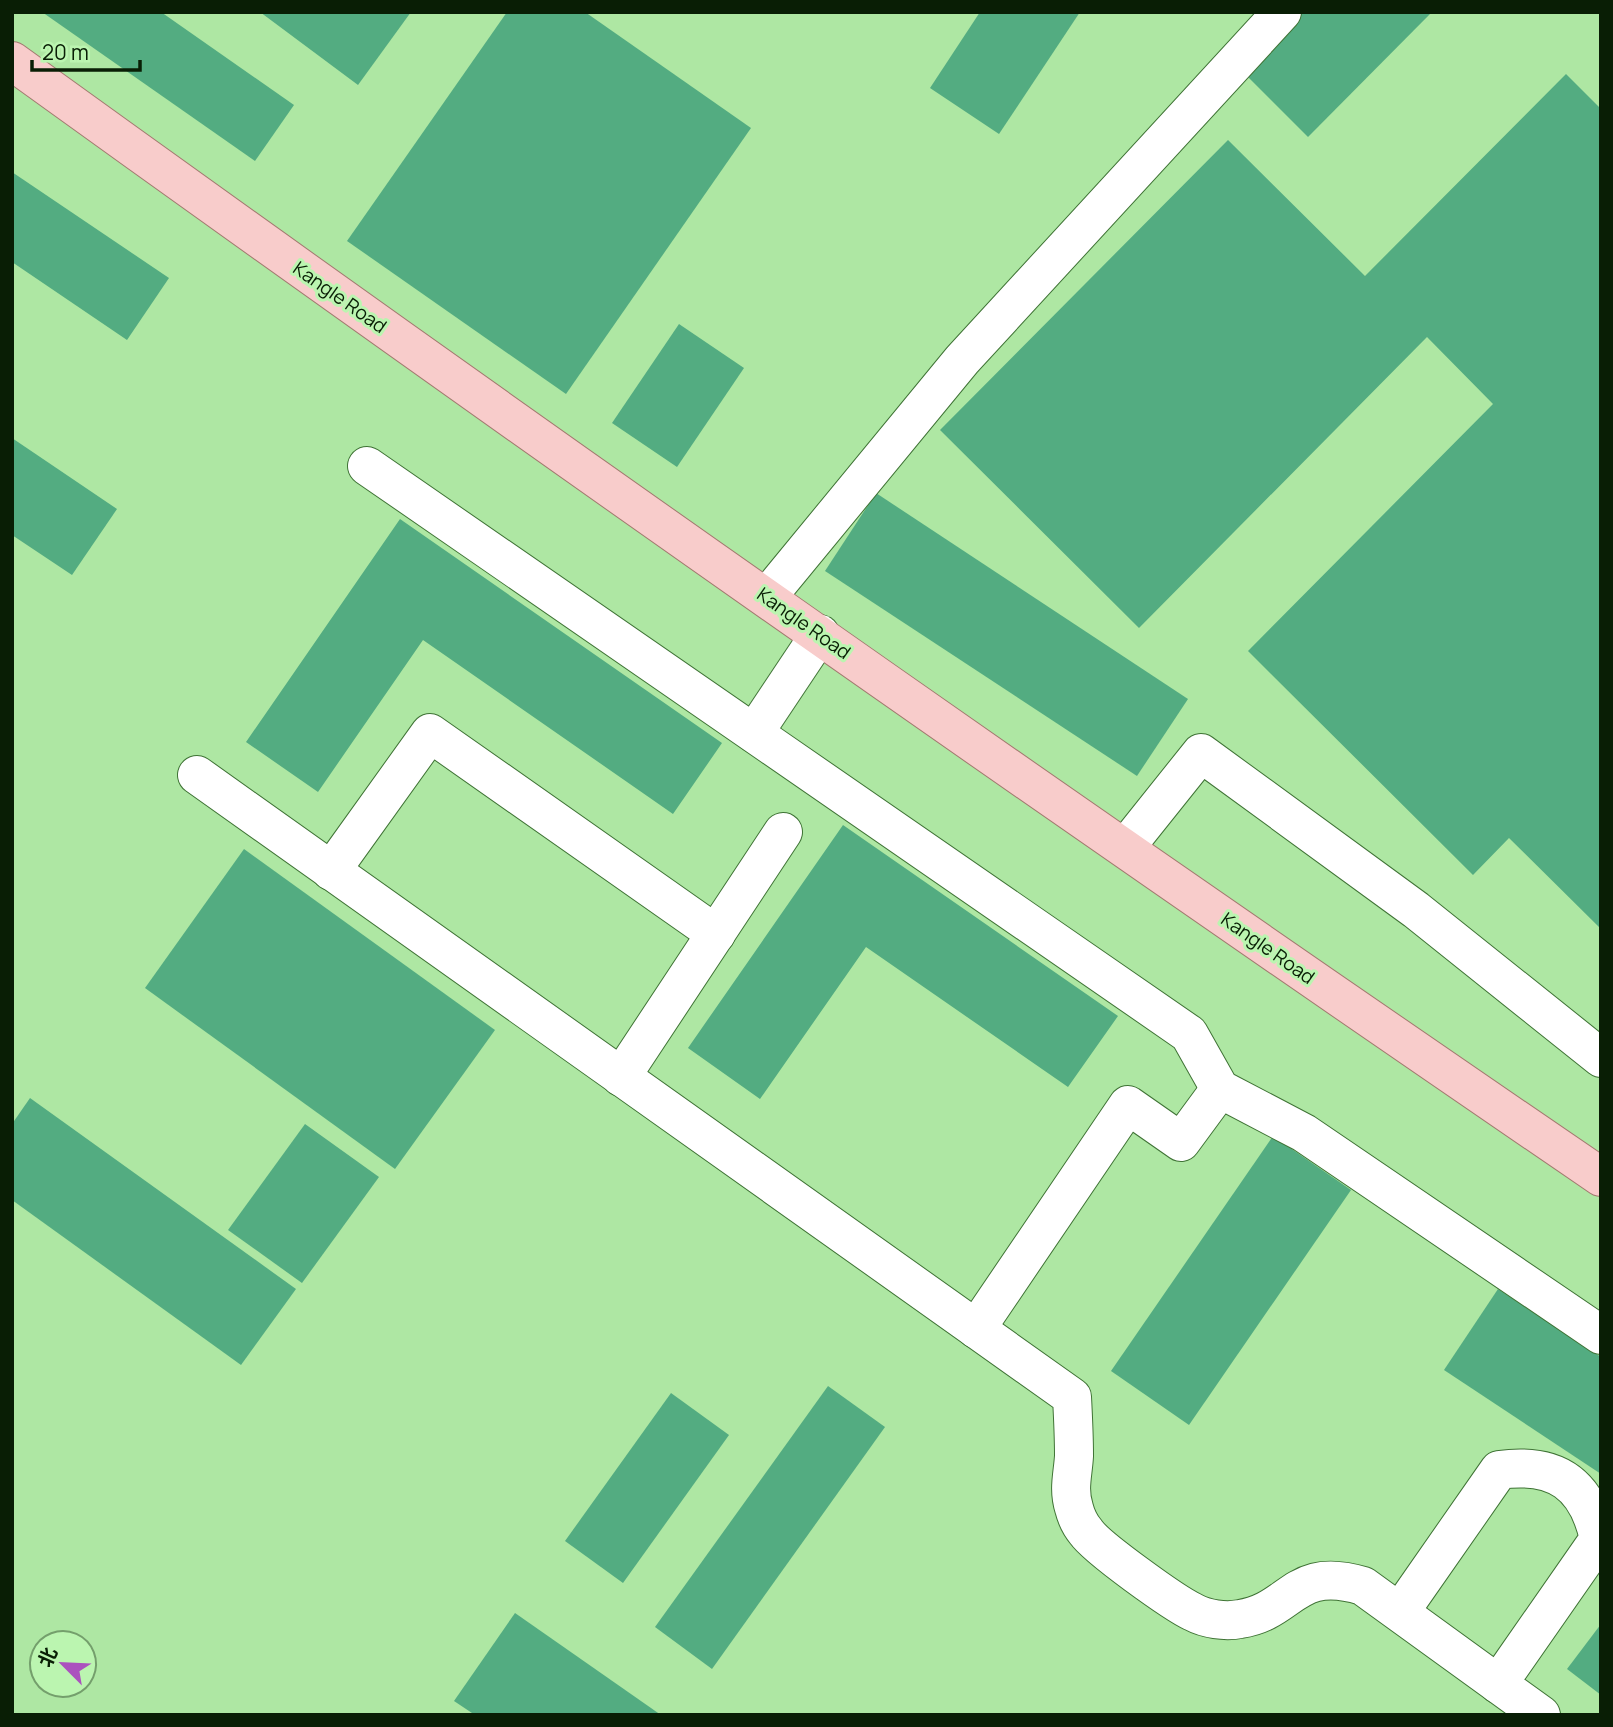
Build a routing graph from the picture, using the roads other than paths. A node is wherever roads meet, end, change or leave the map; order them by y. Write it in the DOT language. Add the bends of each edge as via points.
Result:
graph roads {
  1 [pos="1282,12"];
  2 [pos="12,61"];
  3 [pos="368,466"];
  4 [pos="767,597"];
  5 [pos="820,634"];
  6 [pos="754,733"];
  7 [pos="197,775"];
  8 [pos="783,832"];
  9 [pos="1125,848"];
  10 [pos="331,871"];
  11 [pos="716,934"];
  12 [pos="1601,1058"];
  13 [pos="621,1077"];
  14 [pos="1220,1089"];
  15 [pos="1601,1177"];
  16 [pos="976,1329"];
  17 [pos="1601,1335"];
  18 [pos="1400,1612"];
  19 [pos="1498,1684"];
  20 [pos="1541,1715"];
  1 -- 4 [label="street" via="962,360"];
  2 -- 4 [label="main road, Kangle Road"];
  3 -- 6 [label="street"];
  4 -- 5 [label="main road, Kangle Road"];
  5 -- 6 [label="street"];
  5 -- 9 [label="main road, Kangle Road"];
  6 -- 14 [label="street" via="1189,1034"];
  7 -- 10 [label="street"];
  8 -- 11 [label="street"];
  9 -- 12 [label="street" via="1201,753 1416,910"];
  9 -- 15 [label="main road, Kangle Road"];
  10 -- 11 [label="street" via="430,733"];
  10 -- 13 [label="street"];
  11 -- 13 [label="street"];
  13 -- 16 [label="street"];
  14 -- 16 [label="street" via="1181,1142 1128,1105"];
  14 -- 17 [label="street" via="1304,1133"];
  16 -- 18 [label="street" via="1072,1397 1074,1458 1069,1484 1074,1510 1087,1534 1193,1613 1216,1620 1240,1619 1321,1580 1363,1586"];
  18 -- 19 [label="street"];
  18 -- 19 [label="street" via="1499,1471 1546,1470 1566,1480 1589,1506 1599,1539"];
  19 -- 20 [label="street"];
}
